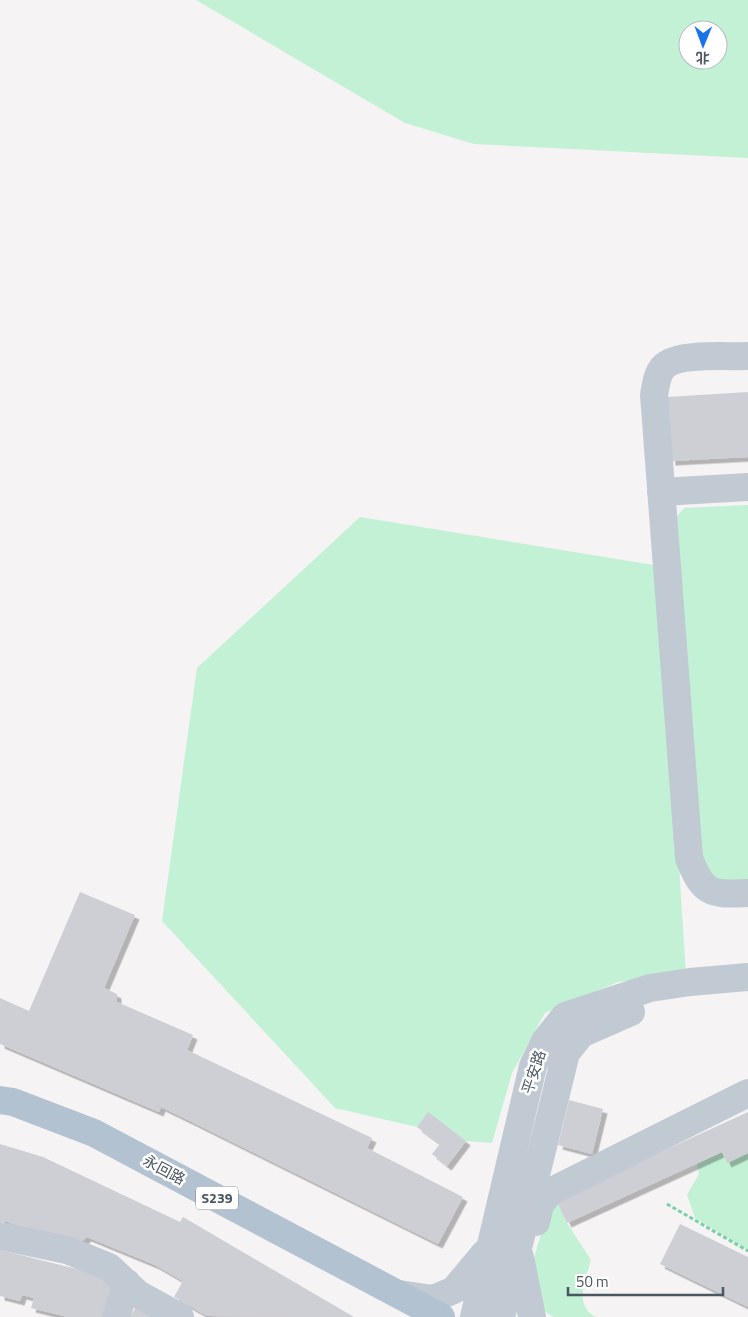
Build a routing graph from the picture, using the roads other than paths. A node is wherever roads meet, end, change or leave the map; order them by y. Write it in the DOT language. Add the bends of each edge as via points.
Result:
graph roads {
  1 [pos="748,356"];
  2 [pos="748,487"];
  3 [pos="661,492"];
  4 [pos="748,893"];
  5 [pos="748,977"];
  6 [pos="748,995"];
  7 [pos="748,1092"];
  8 [pos="0,1100"];
  9 [pos="0,1236"];
  10 [pos="491,1246"];
  11 [pos="518,1247"];
  12 [pos="523,1279"];
  13 [pos="127,1284"];
  14 [pos="399,1294"];
  15 [pos="438,1315"];
  16 [pos="116,1317"];
  17 [pos="180,1317"];
  18 [pos="474,1317"];
  19 [pos="502,1317"];
  20 [pos="532,1317"];
  1 -- 3 [label="street" via="683,358 666,364 659,374 654,395"];
  2 -- 3 [label="street"];
  3 -- 4 [label="street" via="689,858 697,879 707,889 722,894"];
  5 -- 10 [label="street, 平安路" via="650,988 565,1016 545,1041 533,1066"];
  6 -- 11 [label="street, 平安路" via="648,1007 581,1034 566,1053"];
  7 -- 12 [label="street" via="550,1192 540,1205"];
  8 -- 14 [label="main road, 永回路 / S239" via="94,1133"];
  9 -- 13 [label="street" via="67,1250 110,1267"];
  10 -- 14 [label="street" via="454,1290 434,1299"];
  10 -- 18 [label="street, 平安路"];
  11 -- 12 [label="street"];
  11 -- 19 [label="street, 平安路"];
  12 -- 20 [label="street"];
  13 -- 16 [label="street"];
  13 -- 17 [label="street" via="138,1294"];
  14 -- 15 [label="main road, 永回路 / S239"];
}
